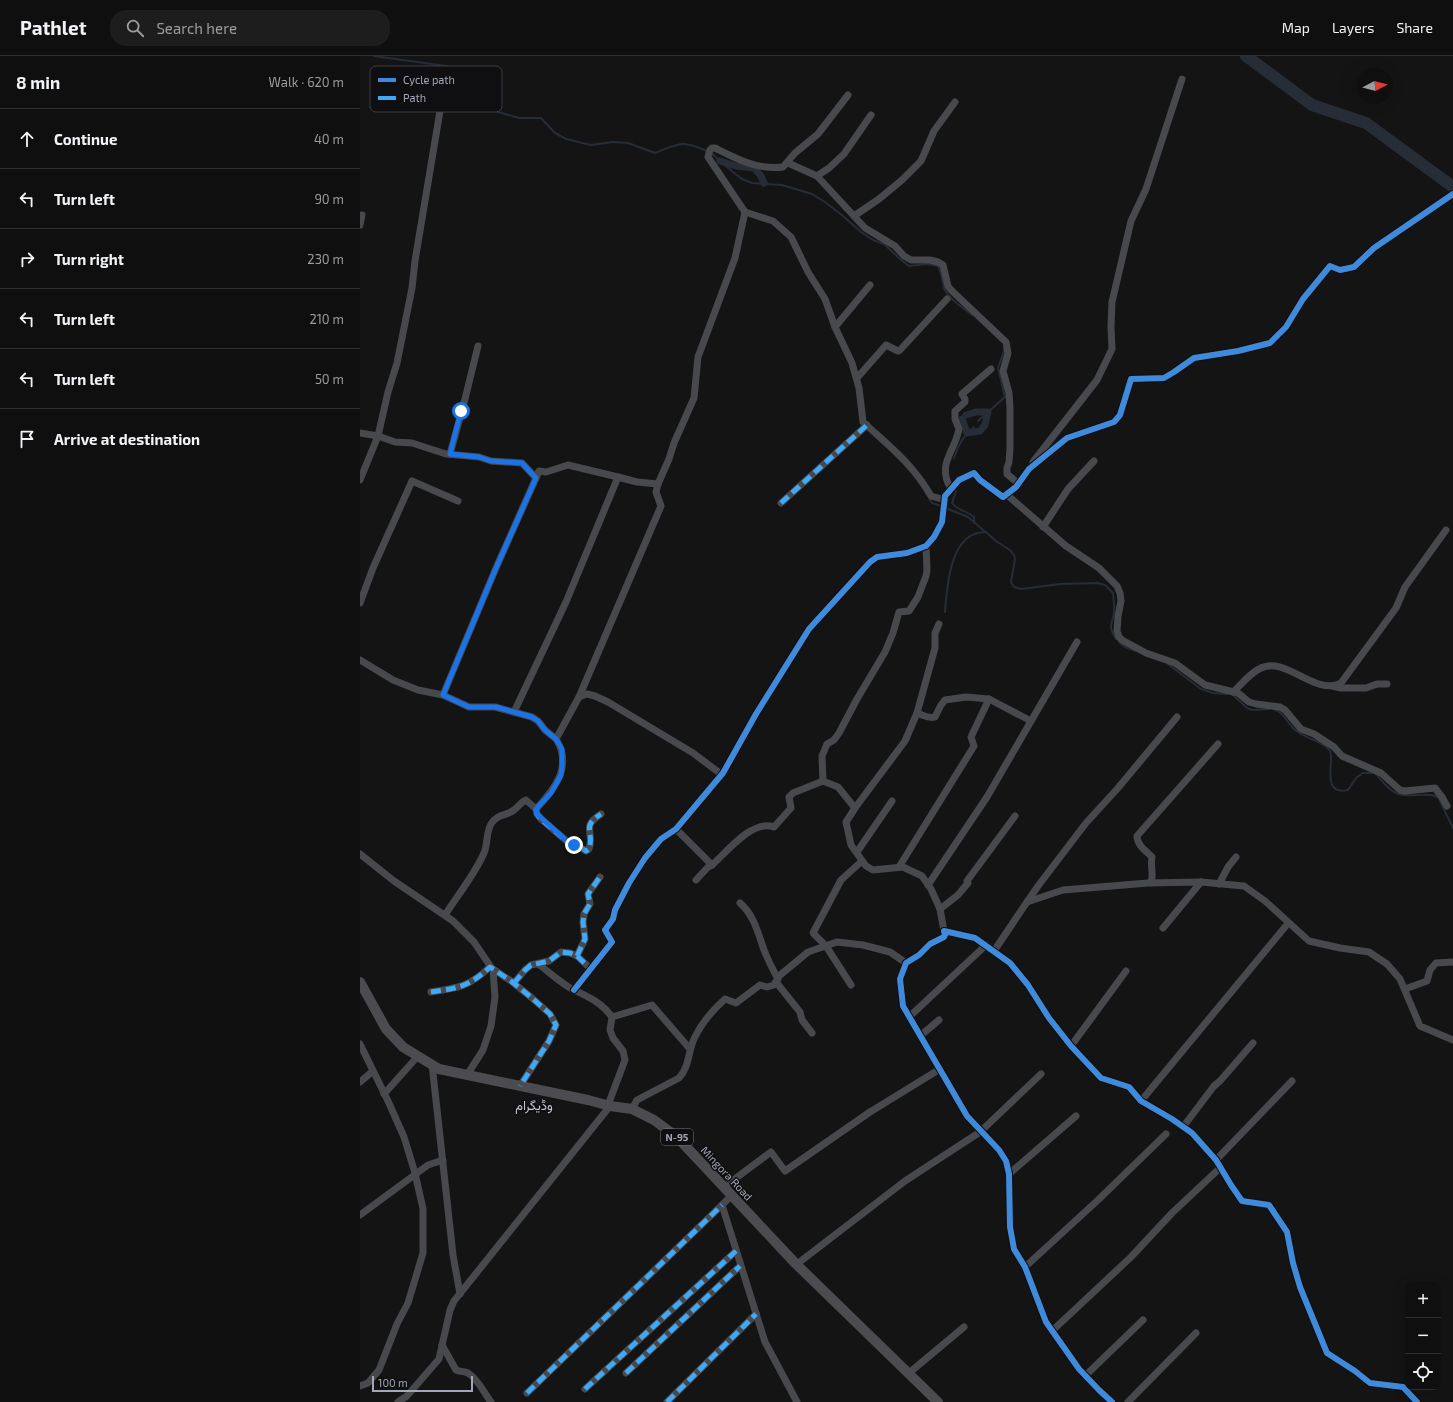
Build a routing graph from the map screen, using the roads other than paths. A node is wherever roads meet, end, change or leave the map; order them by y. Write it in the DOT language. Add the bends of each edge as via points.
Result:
graph roads {
  1 [pos="1182,79"];
  2 [pos="848,94"];
  3 [pos="955,102"];
  4 [pos="440,112"];
  5 [pos="871,115"];
  6 [pos="788,163"];
  7 [pos="817,176"];
  8 [pos="1453,194"];
  9 [pos="745,212"];
  10 [pos="362,214"];
  11 [pos="854,216"];
  12 [pos="360,225"];
  13 [pos="870,285"];
  14 [pos="947,299"];
  15 [pos="835,327"];
  16 [pos="478,346"];
  17 [pos="991,369"];
  18 [pos="857,378"];
  19 [pos="867,425"];
  20 [pos="360,433"];
  21 [pos="378,436"];
  22 [pos="450,454"];
  23 [pos="1094,461"];
  24 [pos="1029,469"];
  25 [pos="618,477"];
  26 [pos="536,478"];
  27 [pos="360,480"];
  28 [pos="658,484"];
  29 [pos="1019,484"];
  30 [pos="951,489"];
  31 [pos="1006,494"];
  32 [pos="945,500"];
  33 [pos="458,501"];
  34 [pos="781,503"];
  35 [pos="1043,527"];
  36 [pos="1446,530"];
  37 [pos="926,546"];
  38 [pos="360,604"];
  39 [pos="939,624"];
  40 [pos="1077,642"];
  41 [pos="360,660"];
  42 [pos="1388,684"];
  43 [pos="1332,686"];
  44 [pos="1233,692"];
  45 [pos="443,695"];
  46 [pos="579,697"];
  47 [pos="989,700"];
  48 [pos="514,712"];
  49 [pos="917,713"];
  50 [pos="1177,717"];
  51 [pos="1031,721"];
  52 [pos="556,739"];
  53 [pos="1218,744"];
  54 [pos="723,773"];
  55 [pos="823,781"];
  56 [pos="892,801"];
  57 [pos="1447,806"];
  58 [pos="855,808"];
  59 [pos="536,809"];
  60 [pos="601,814"];
  61 [pos="1015,816"];
  62 [pos="676,829"];
  63 [pos="857,852"];
  64 [pos="360,854"];
  65 [pos="1236,857"];
  66 [pos="862,861"];
  67 [pos="712,865"];
  68 [pos="899,867"];
  69 [pos="600,877"];
  70 [pos="696,880"];
  71 [pos="1201,882"];
  72 [pos="1151,883"];
  73 [pos="1219,884"];
  74 [pos="928,885"];
  75 [pos="740,902"];
  76 [pos="1027,902"];
  77 [pos="940,909"];
  78 [pos="445,915"];
  79 [pos="1285,927"];
  80 [pos="1164,928"];
  81 [pos="944,931"];
  82 [pos="986,945"];
  83 [pos="826,946"];
  84 [pos="994,951"];
  85 [pos="577,956"];
  86 [pos="1453,962"];
  87 [pos="906,963"];
  88 [pos="538,964"];
  89 [pos="490,967"];
  90 [pos="590,968"];
  91 [pos="1126,971"];
  92 [pos="777,981"];
  93 [pos="360,982"];
  94 [pos="514,983"];
  95 [pos="851,985"];
  96 [pos="1404,989"];
  97 [pos="574,990"];
  98 [pos="431,992"];
  99 [pos="612,1017"];
  100 [pos="909,1017"];
  101 [pos="939,1020"];
  102 [pos="812,1033"];
  103 [pos="920,1036"];
  104 [pos="1453,1040"];
  105 [pos="1253,1043"];
  106 [pos="360,1044"];
  107 [pos="1071,1046"];
  108 [pos="690,1049"];
  109 [pos="418,1056"];
  110 [pos="432,1064"];
  111 [pos="940,1069"];
  112 [pos="373,1071"];
  113 [pos="1042,1074"];
  114 [pos="467,1075"];
  115 [pos="1292,1081"];
  116 [pos="360,1082"];
  117 [pos="520,1086"];
  118 [pos="384,1094"];
  119 [pos="1141,1101"];
  120 [pos="609,1105"];
  121 [pos="632,1109"];
  122 [pos="1076,1116"];
  123 [pos="1183,1127"];
  124 [pos="980,1132"];
  125 [pos="1166,1134"];
  126 [pos="443,1160"];
  127 [pos="1216,1160"];
  128 [pos="1220,1168"];
  129 [pos="416,1173"];
  130 [pos="1009,1174"];
  131 [pos="724,1187"];
  132 [pos="731,1196"];
  133 [pos="722,1204"];
  134 [pos="360,1215"];
  135 [pos="736,1250"];
  136 [pos="797,1264"];
  137 [pos="740,1266"];
  138 [pos="1025,1266"];
  139 [pos="460,1294"];
  140 [pos="756,1314"];
  141 [pos="1143,1320"];
  142 [pos="964,1327"];
  143 [pos="1052,1332"];
  144 [pos="1196,1333"];
  145 [pos="442,1345"];
  146 [pos="626,1373"];
  147 [pos="909,1374"];
  148 [pos="1086,1375"];
  149 [pos="360,1386"];
  150 [pos="585,1388"];
  151 [pos="527,1392"];
  152 [pos="398,1402"];
  153 [pos="491,1402"];
  154 [pos="667,1402"];
  155 [pos="797,1402"];
  156 [pos="938,1402"];
  157 [pos="1112,1402"];
  158 [pos="1128,1402"];
  159 [pos="1417,1402"];
  1 -- 24 [label="street" via="1146,189 1131,221 1112,302 1112,349 1097,380"];
  2 -- 6 [label="street" via="818,134 795,153"];
  3 -- 11 [label="street" via="934,131 921,161 879,199"];
  4 -- 21 [label="street" via="412,288 397,363"];
  5 -- 7 [label="street" via="844,154"];
  6 -- 7 [label="street"];
  6 -- 9 [label="street" via="776,168 747,164 712,148 708,157"];
  7 -- 11 [label="street"];
  8 -- 24 [label="street" via="1374,248 1354,267 1340,270 1330,266 1302,300 1286,327 1270,342 1238,351 1194,358 1164,378 1131,379 1120,415 1114,422 1067,438"];
  9 -- 15 [label="street" via="773,221 791,237 825,299"];
  9 -- 28 [label="street" via="735,258 698,357 694,398"];
  10 -- 12 [label="street"];
  11 -- 29 [label="street" via="869,231 895,246 911,260 930,260 943,265 951,290 1006,342 1008,353 1003,371 1009,393 1010,449 1007,474"];
  13 -- 15 [label="street"];
  14 -- 18 [label="street" via="900,350 886,345"];
  15 -- 18 [label="street" via="848,352"];
  16 -- 22 [label="street"];
  17 -- 30 [label="street" via="962,394 965,402 955,411 959,429 945,470"];
  18 -- 19 [label="street" via="863,422"];
  19 -- 32 [label="street" via="912,468 930,496"];
  19 -- 34 [label="street"];
  20 -- 21 [label="street"];
  21 -- 22 [label="street"];
  21 -- 27 [label="street"];
  22 -- 26 [label="street" via="522,463"];
  23 -- 35 [label="street" via="1068,489"];
  24 -- 29 [label="street"];
  25 -- 26 [label="street" via="568,465 546,472 539,471"];
  25 -- 28 [label="street"];
  25 -- 48 [label="street" via="566,602"];
  26 -- 45 [label="street" via="498,561"];
  28 -- 46 [label="street" via="656,492 661,506"];
  29 -- 31 [label="street"];
  30 -- 31 [label="street" via="959,480 974,472 980,480 1003,497"];
  30 -- 32 [label="street"];
  31 -- 35 [label="street"];
  32 -- 37 [label="street" via="942,522 934,538"];
  33 -- 38 [label="street" via="412,481 373,568"];
  35 -- 44 [label="street" via="1099,568 1117,586 1121,601 1118,637 1146,653 1175,663 1205,685"];
  36 -- 43 [label="street" via="1406,587 1396,608 1341,683"];
  37 -- 54 [label="street" via="907,553 878,557 870,562 817,619 784,668"];
  37 -- 55 [label="street" via="927,570 918,597 909,611 899,612 885,652 840,733 827,744 822,760"];
  39 -- 49 [label="street"];
  40 -- 51 [label="street"];
  41 -- 45 [label="street" via="393,680 418,690"];
  42 -- 43 [label="street" via="1366,688"];
  43 -- 44 [label="street" via="1314,683 1286,669 1267,666 1259,668"];
  44 -- 57 [label="street" via="1249,702 1280,707 1301,729 1334,747 1342,756 1381,773 1400,790 1435,788"];
  45 -- 48 [label="street" via="469,707 496,707"];
  46 -- 52 [label="street"];
  46 -- 54 [label="street" via="587,694 608,702"];
  47 -- 49 [label="street" via="966,697 945,700 935,717 928,718"];
  47 -- 51 [label="street"];
  47 -- 68 [label="street" via="971,737 974,746"];
  48 -- 52 [label="street" via="532,717"];
  49 -- 58 [label="street" via="904,741"];
  50 -- 76 [label="street" via="1086,823"];
  51 -- 74 [label="street" via="987,797"];
  52 -- 59 [label="street" via="562,749 561,775 551,793"];
  53 -- 72 [label="street" via="1137,836 1140,844 1152,857"];
  54 -- 62 [label="street"];
  55 -- 58 [label="street" via="838,787"];
  55 -- 67 [label="street" via="793,793 789,797 792,808 774,827 770,825 750,831"];
  56 -- 63 [label="street"];
  58 -- 63 [label="street" via="846,822 851,845"];
  59 -- 60 [label="street" via="541,819 569,843 586,851 590,843 590,821"];
  59 -- 78 [label="street" via="526,800 492,823 480,862"];
  61 -- 77 [label="street" via="968,883"];
  62 -- 67 [label="street"];
  62 -- 90 [label="street" via="661,839 629,883 613,919 605,930 612,942"];
  63 -- 66 [label="street"];
  64 -- 78 [label="street" via="394,881"];
  65 -- 73 [label="street"];
  66 -- 68 [label="street" via="873,870"];
  66 -- 83 [label="street" via="841,880 813,933"];
  67 -- 70 [label="street"];
  68 -- 74 [label="street" via="922,876"];
  69 -- 85 [label="street" via="588,894 590,904 583,922 585,939"];
  71 -- 72 [label="street"];
  71 -- 73 [label="street"];
  71 -- 80 [label="street"];
  72 -- 76 [label="street" via="1063,890"];
  73 -- 96 [label="street" via="1244,886 1265,901 1309,941 1369,952 1387,964 1400,979"];
  74 -- 77 [label="street"];
  75 -- 92 [label="street" via="754,922"];
  76 -- 84 [label="street"];
  77 -- 81 [label="street"];
  78 -- 89 [label="street" via="474,942"];
  79 -- 119 [label="street"];
  81 -- 82 [label="street" via="975,938"];
  81 -- 87 [label="street" via="944,938 930,944"];
  82 -- 84 [label="street"];
  82 -- 100 [label="street"];
  83 -- 87 [label="street" via="837,942 863,945 890,952"];
  83 -- 92 [label="street" via="808,952 782,973"];
  83 -- 95 [label="street"];
  84 -- 107 [label="street" via="1010,963 1028,985"];
  85 -- 88 [label="street" via="561,952 549,962"];
  85 -- 90 [label="street"];
  86 -- 96 [label="street" via="1436,963 1430,970 1427,981"];
  87 -- 100 [label="street" via="900,979 903,1006"];
  88 -- 94 [label="street" via="531,965"];
  88 -- 97 [label="street"];
  89 -- 94 [label="street"];
  89 -- 98 [label="street" via="477,979 457,988"];
  89 -- 114 [label="street" via="493,970 495,997 492,1026"];
  90 -- 97 [label="street"];
  91 -- 107 [label="street"];
  92 -- 102 [label="street"];
  92 -- 108 [label="street" via="771,986 760,985 736,1003 725,999 713,1009 695,1035"];
  93 -- 109 [label="highway, Mingora Road / N-95" via="386,1030 402,1047"];
  94 -- 117 [label="street" via="550,1014 556,1025 550,1041"];
  96 -- 104 [label="street" via="1420,1026"];
  97 -- 99 [label="street" via="590,997"];
  99 -- 108 [label="street" via="652,1005"];
  99 -- 120 [label="street" via="610,1030 623,1051 625,1060"];
  100 -- 103 [label="street"];
  101 -- 103 [label="street"];
  103 -- 111 [label="street"];
  105 -- 123 [label="street" via="1214,1086"];
  106 -- 112 [label="street"];
  107 -- 119 [label="street" via="1101,1078 1128,1087"];
  108 -- 121 [label="street" via="682,1075 637,1100"];
  109 -- 110 [label="highway, Mingora Road / N-95"];
  109 -- 118 [label="street"];
  110 -- 114 [label="highway, Mingora Road / N-95" via="439,1069"];
  110 -- 126 [label="street"];
  111 -- 124 [label="street" via="967,1116"];
  111 -- 131 [label="street" via="870,1112 785,1171 771,1152"];
  112 -- 116 [label="street"];
  112 -- 118 [label="street"];
  113 -- 124 [label="street"];
  114 -- 117 [label="highway, Mingora Road / N-95"];
  115 -- 127 [label="street"];
  117 -- 120 [label="highway, Mingora Road / N-95"];
  118 -- 129 [label="street" via="404,1137"];
  119 -- 123 [label="street"];
  120 -- 121 [label="highway, Mingora Road / N-95"];
  120 -- 139 [label="street"];
  121 -- 131 [label="highway, Mingora Road / N-95" via="654,1120 677,1137"];
  122 -- 130 [label="street"];
  123 -- 127 [label="street" via="1192,1133"];
  124 -- 130 [label="street" via="999,1150 1006,1161"];
  124 -- 136 [label="street" via="905,1181"];
  125 -- 138 [label="street"];
  126 -- 129 [label="street" via="428,1165"];
  126 -- 139 [label="street" via="453,1255"];
  127 -- 128 [label="street"];
  128 -- 143 [label="street"];
  128 -- 159 [label="street" via="1242,1201 1269,1205 1287,1232 1300,1287 1327,1353 1370,1383 1403,1387"];
  129 -- 134 [label="street"];
  129 -- 149 [label="street" via="423,1209 424,1253 408,1303 378,1370 368,1383"];
  130 -- 138 [label="street" via="1010,1227 1014,1249"];
  131 -- 132 [label="highway, Mingora Road / N-95"];
  132 -- 133 [label="street"];
  132 -- 136 [label="highway, Mingora Road / N-95"];
  133 -- 135 [label="street"];
  133 -- 151 [label="street"];
  135 -- 137 [label="street"];
  135 -- 150 [label="street"];
  136 -- 147 [label="highway, Mingora Road / N-95"];
  137 -- 140 [label="street"];
  137 -- 146 [label="street"];
  138 -- 143 [label="street"];
  139 -- 145 [label="street" via="450,1310"];
  140 -- 154 [label="street"];
  140 -- 155 [label="street" via="765,1342"];
  141 -- 148 [label="street"];
  142 -- 147 [label="street"];
  143 -- 148 [label="street"];
  144 -- 158 [label="street"];
  145 -- 152 [label="street" via="439,1359 407,1396"];
  145 -- 153 [label="street" via="456,1370 473,1377"];
  147 -- 156 [label="highway, Mingora Road / N-95"];
  148 -- 157 [label="street"];
}
